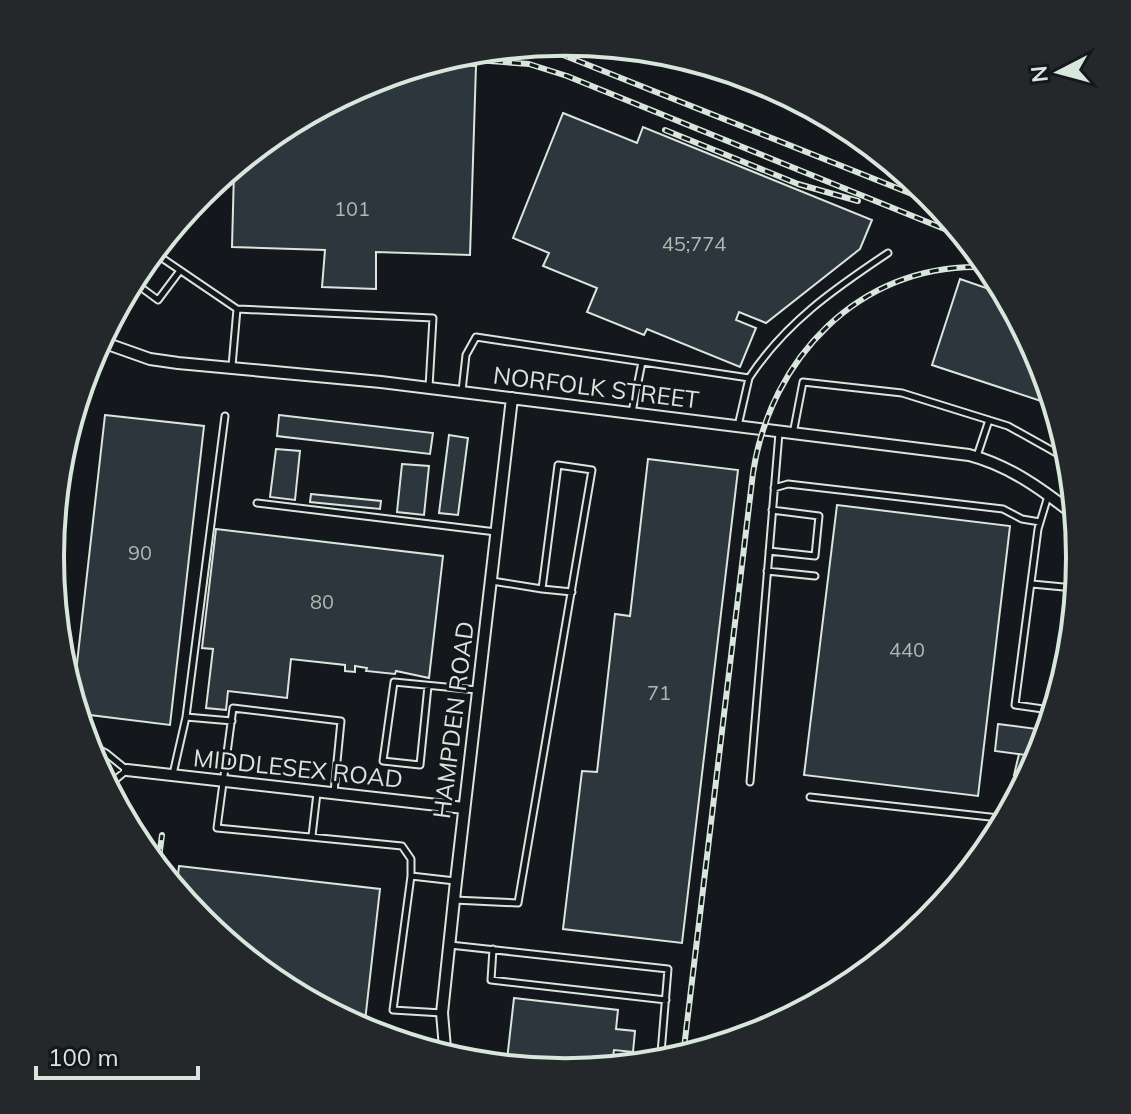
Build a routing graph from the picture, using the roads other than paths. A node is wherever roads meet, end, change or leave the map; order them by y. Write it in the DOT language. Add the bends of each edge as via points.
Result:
graph roads {
  1 [pos="888,253"];
  2 [pos="163,259"];
  3 [pos="179,272"];
  4 [pos="143,289"];
  5 [pos="237,309"];
  6 [pos="112,345"];
  7 [pos="642,362"];
  8 [pos="231,369"];
  9 [pos="749,378"];
  10 [pos="429,388"];
  11 [pos="461,392"];
  12 [pos="512,398"];
  13 [pos="632,413"];
  14 [pos="225,416"];
  15 [pos="989,420"];
  16 [pos="738,427"];
  17 [pos="779,432"];
  18 [pos="793,434"];
  19 [pos="1055,452"];
  20 [pos="977,457"];
  21 [pos="774,488"];
  22 [pos="1048,495"];
  23 [pos="257,503"];
  24 [pos="1063,506"];
  25 [pos="772,510"];
  26 [pos="1040,522"];
  27 [pos="497,532"];
  28 [pos="769,551"];
  29 [pos="767,571"];
  30 [pos="815,576"];
  31 [pos="491,581"];
  32 [pos="1031,584"];
  33 [pos="1065,587"];
  34 [pos="542,589"];
  35 [pos="572,592"];
  36 [pos="428,686"];
  37 [pos="478,691"];
  38 [pos="1043,709"];
  39 [pos="186,717"];
  40 [pos="232,721"];
  41 [pos="104,752"];
  42 [pos="127,770"];
  43 [pos="173,775"];
  44 [pos="116,779"];
  45 [pos="222,781"];
  46 [pos="750,782"];
  47 [pos="317,791"];
  48 [pos="334,793"];
  49 [pos="810,797"];
  50 [pos="464,808"];
  51 [pos="993,817"];
  52 [pos="312,836"];
  53 [pos="411,876"];
  54 [pos="456,881"];
  55 [pos="454,900"];
  56 [pos="449,945"];
  57 [pos="493,949"];
  58 [pos="666,1000"];
  59 [pos="442,1013"];
  60 [pos="445,1043"];
  61 [pos="661,1048"];
  1 -- 9 [label="lane" via="803,313"];
  2 -- 3 [label="lane"];
  3 -- 4 [label="lane" via="158,300"];
  3 -- 5 [label="lane"];
  5 -- 8 [label="lane"];
  5 -- 10 [label="lane" via="433,318"];
  6 -- 8 [label="street, NORFOLK STREET" via="150,359"];
  7 -- 9 [label="lane"];
  7 -- 11 [label="lane" via="476,337 466,355"];
  7 -- 13 [label="lane"];
  8 -- 10 [label="street, NORFOLK STREET"];
  9 -- 16 [label="lane"];
  10 -- 11 [label="street, NORFOLK STREET"];
  11 -- 12 [label="street, NORFOLK STREET"];
  12 -- 13 [label="street, NORFOLK STREET"];
  12 -- 27 [label="street, HAMPDEN ROAD"];
  13 -- 16 [label="street, NORFOLK STREET"];
  14 -- 39 [label="lane"];
  15 -- 18 [label="lane" via="902,393 803,382"];
  15 -- 19 [label="lane"];
  15 -- 20 [label="lane"];
  16 -- 17 [label="street, NORFOLK STREET"];
  17 -- 18 [label="street, NORFOLK STREET"];
  17 -- 21 [label="lane"];
  18 -- 20 [label="street, NORFOLK STREET"];
  20 -- 22 [label="street, NORFOLK STREET"];
  21 -- 25 [label="lane"];
  21 -- 26 [label="lane" via="788,484 1003,509"];
  22 -- 24 [label="street, NORFOLK STREET"];
  22 -- 26 [label="lane"];
  23 -- 27 [label="lane"];
  25 -- 28 [label="lane"];
  25 -- 28 [label="lane" via="819,516 815,556"];
  26 -- 32 [label="lane"];
  27 -- 31 [label="street, HAMPDEN ROAD"];
  28 -- 29 [label="lane"];
  29 -- 30 [label="lane"];
  29 -- 46 [label="lane"];
  31 -- 34 [label="lane"];
  31 -- 37 [label="street, HAMPDEN ROAD"];
  32 -- 33 [label="lane"];
  32 -- 38 [label="lane" via="1015,705"];
  34 -- 35 [label="lane"];
  34 -- 35 [label="lane" via="558,465 592,470"];
  35 -- 55 [label="lane" via="518,903"];
  36 -- 36 [label="lane" via="394,682 383,761 420,765"];
  36 -- 37 [label="lane"];
  37 -- 50 [label="street, HAMPDEN ROAD"];
  39 -- 40 [label="lane"];
  39 -- 43 [label="lane"];
  40 -- 45 [label="lane"];
  40 -- 48 [label="lane" via="233,708 341,721"];
  41 -- 42 [label="lane"];
  42 -- 43 [label="street, MIDDLESEX ROAD"];
  42 -- 44 [label="lane"];
  43 -- 45 [label="street, MIDDLESEX ROAD"];
  45 -- 47 [label="street, MIDDLESEX ROAD"];
  45 -- 52 [label="lane" via="217,828"];
  47 -- 48 [label="street, MIDDLESEX ROAD"];
  47 -- 52 [label="lane"];
  48 -- 50 [label="street, MIDDLESEX ROAD"];
  49 -- 51 [label="lane"];
  50 -- 54 [label="street, HAMPDEN ROAD"];
  52 -- 53 [label="lane" via="402,846 411,859"];
  53 -- 54 [label="lane"];
  53 -- 59 [label="lane" via="393,1010"];
  54 -- 55 [label="street, HAMPDEN ROAD"];
  55 -- 56 [label="street, HAMPDEN ROAD"];
  56 -- 57 [label="lane"];
  56 -- 59 [label="street, HAMPDEN ROAD"];
  57 -- 58 [label="lane" via="668,969"];
  57 -- 58 [label="lane" via="491,980"];
  58 -- 61 [label="lane"];
  59 -- 60 [label="street, HAMPDEN ROAD"];
}
